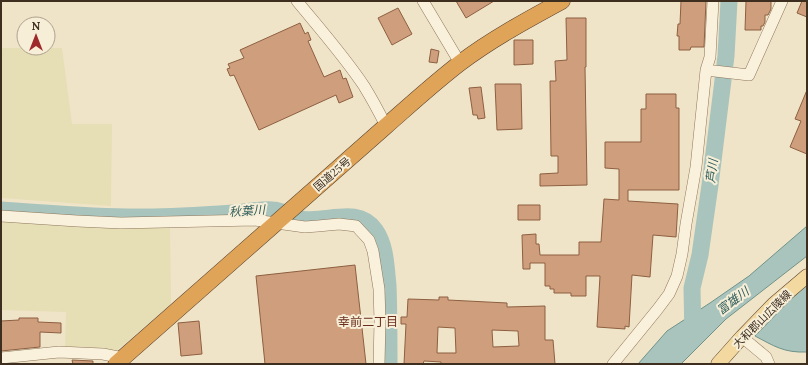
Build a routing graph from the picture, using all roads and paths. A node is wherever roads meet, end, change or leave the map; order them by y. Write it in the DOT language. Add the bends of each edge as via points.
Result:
graph roads {
  1 [pos="298,1"];
  2 [pos="423,1"];
  3 [pos="562,1"];
  4 [pos="713,1"];
  5 [pos="782,1"];
  6 [pos="460,63"];
  7 [pos="708,70"];
  8 [pos="386,126"];
  9 [pos="1,216"];
  10 [pos="280,220"];
  11 [pos="807,276"];
  12 [pos="742,337"];
  13 [pos="1,358"];
  14 [pos="119,361"];
  15 [pos="379,364"];
  16 [pos="613,364"];
  17 [pos="718,364"];
  18 [pos="769,364"];
  1 -- 8 [label="street" via="363,85"];
  2 -- 6 [label="street"];
  3 -- 6 [label="highway, 国道25号" via="524,21"];
  4 -- 7 [label="street"];
  5 -- 7 [label="street" via="749,75"];
  6 -- 8 [label="highway, 国道25号"];
  7 -- 16 [label="street" via="696,167 677,276 669,294"];
  8 -- 10 [label="highway, 国道25号"];
  9 -- 10 [label="street" via="122,223"];
  10 -- 14 [label="highway, 国道25号"];
  10 -- 15 [label="street" via="289,225 305,227 339,224 356,226 368,240 373,251 379,289"];
  11 -- 12 [label="main road, 大和郡山広陵線" via="774,304"];
  12 -- 17 [label="main road, 大和郡山広陵線"];
  12 -- 18 [label="street" via="766,357"];
  13 -- 14 [label="street" via="59,352 103,354"];
}
